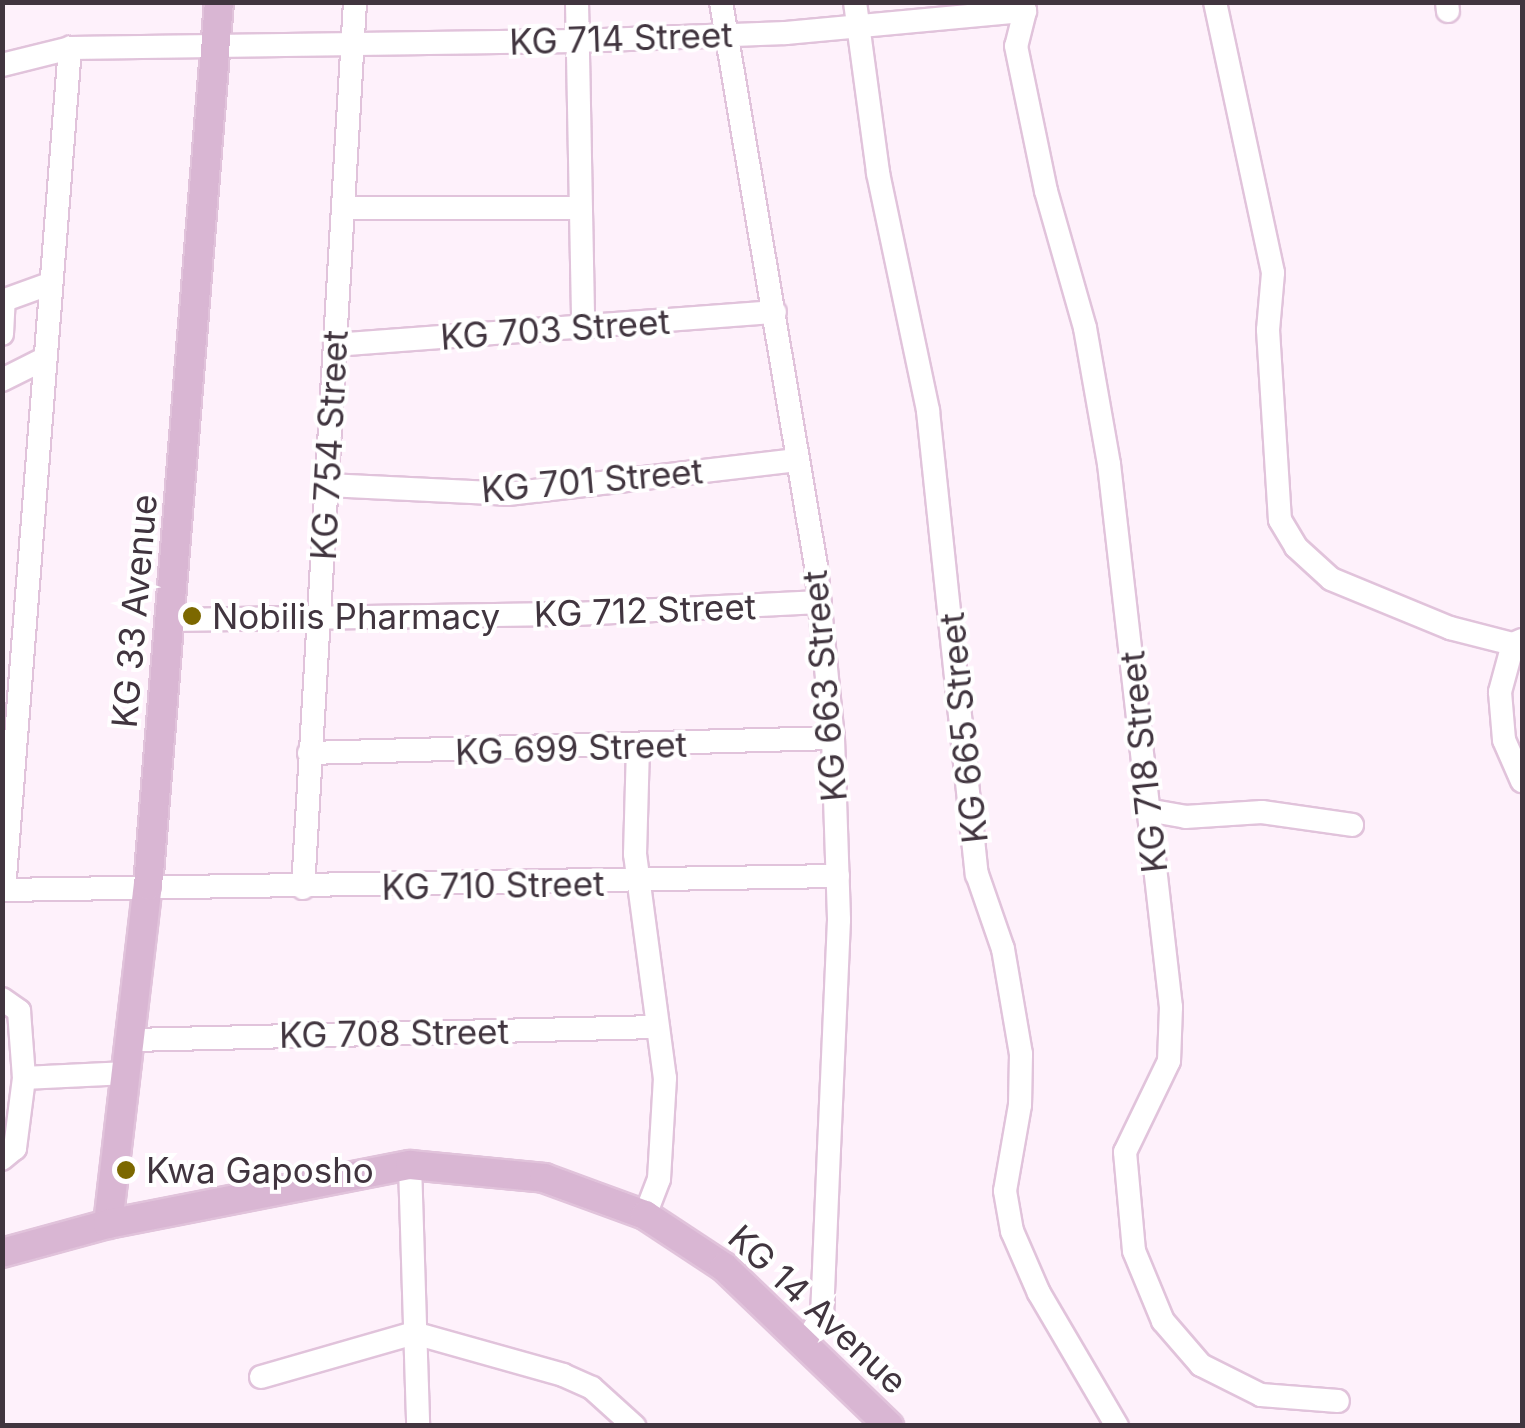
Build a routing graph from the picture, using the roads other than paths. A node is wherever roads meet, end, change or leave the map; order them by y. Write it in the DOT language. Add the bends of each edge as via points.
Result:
graph roads {
  1 [pos="218,2"];
  2 [pos="355,2"];
  3 [pos="577,2"];
  4 [pos="721,2"];
  5 [pos="1215,2"];
  6 [pos="1018,7"];
  7 [pos="857,14"];
  8 [pos="727,34"];
  9 [pos="577,41"];
  10 [pos="352,45"];
  11 [pos="215,46"];
  12 [pos="70,48"];
  13 [pos="2,65"];
  14 [pos="342,208"];
  15 [pos="580,208"];
  16 [pos="49,284"];
  17 [pos="3,300"];
  18 [pos="775,312"];
  19 [pos="583,329"];
  20 [pos="2,334"];
  21 [pos="336,345"];
  22 [pos="42,360"];
  23 [pos="2,380"];
  24 [pos="797,460"];
  25 [pos="327,485"];
  26 [pos="820,602"];
  27 [pos="318,618"];
  28 [pos="171,620"];
  29 [pos="1518,642"];
  30 [pos="833,738"];
  31 [pos="638,747"];
  32 [pos="10,750"];
  33 [pos="309,754"];
  34 [pos="1522,781"];
  35 [pos="1147,810"];
  36 [pos="1352,824"];
  37 [pos="838,876"];
  38 [pos="637,882"];
  39 [pos="148,886"];
  40 [pos="302,888"];
  41 [pos="3,890"];
  42 [pos="2,999"];
  43 [pos="656,1026"];
  44 [pos="132,1040"];
  45 [pos="127,1072"];
  46 [pos="24,1078"];
  47 [pos="2,1159"];
  48 [pos="410,1165"];
  49 [pos="645,1214"];
  50 [pos="108,1224"];
  51 [pos="2,1253"];
  52 [pos="414,1333"];
  53 [pos="807,1340"];
  54 [pos="261,1377"];
  55 [pos="1338,1400"];
  56 [pos="418,1426"];
  57 [pos="634,1426"];
  58 [pos="889,1426"];
  59 [pos="1118,1426"];
  1 -- 11 [label="main road, KG 33 Avenue"];
  2 -- 10 [label="street, KG 754 Street"];
  3 -- 9 [label="street"];
  4 -- 8 [label="street, KG 663 Street"];
  5 -- 29 [label="street" via="1273,274 1269,352 1280,520 1296,547 1331,579 1438,623"];
  6 -- 7 [label="street, KG 714 Street"];
  6 -- 35 [label="street, KG 718 Street" via="1016,46 1046,192 1085,328 1109,464"];
  7 -- 8 [label="street, KG 714 Street"];
  7 -- 59 [label="street, KG 665 Street" via="878,172 928,410 977,874 1003,949 1021,1054 1005,1191 1012,1231 1039,1293"];
  8 -- 9 [label="street, KG 714 Street"];
  8 -- 18 [label="street, KG 663 Street"];
  9 -- 10 [label="street, KG 714 Street"];
  9 -- 15 [label="street"];
  10 -- 11 [label="street, KG 714 Street"];
  10 -- 14 [label="street, KG 754 Street"];
  11 -- 12 [label="street, KG 714 Street"];
  11 -- 28 [label="main road, KG 33 Avenue"];
  12 -- 13 [label="street, KG 714 Street"];
  12 -- 16 [label="street"];
  14 -- 15 [label="street"];
  14 -- 21 [label="street, KG 754 Street"];
  15 -- 19 [label="street"];
  16 -- 17 [label="street"];
  16 -- 22 [label="street"];
  17 -- 20 [label="street"];
  18 -- 19 [label="street, KG 703 Street"];
  18 -- 24 [label="street, KG 663 Street"];
  19 -- 21 [label="street, KG 703 Street"];
  21 -- 25 [label="street, KG 754 Street"];
  22 -- 23 [label="street"];
  22 -- 32 [label="street"];
  24 -- 25 [label="street, KG 701 Street" via="508,494"];
  24 -- 26 [label="street, KG 663 Street"];
  25 -- 27 [label="street, KG 754 Street"];
  26 -- 27 [label="street, KG 712 Street"];
  26 -- 30 [label="street, KG 663 Street"];
  27 -- 28 [label="street, KG 712 Street"];
  27 -- 33 [label="street, KG 754 Street"];
  28 -- 39 [label="main road, KG 33 Avenue"];
  29 -- 34 [label="street" via="1500,692 1504,740"];
  30 -- 31 [label="street, KG 699 Street"];
  30 -- 37 [label="street, KG 663 Street"];
  31 -- 33 [label="street, KG 699 Street"];
  31 -- 38 [label="street"];
  32 -- 41 [label="street"];
  33 -- 40 [label="street, KG 754 Street"];
  35 -- 36 [label="street" via="1185,818 1274,812"];
  35 -- 55 [label="street, KG 718 Street" via="1171,1049 1125,1152 1134,1251 1163,1321 1201,1365 1261,1395"];
  37 -- 38 [label="street, KG 710 Street"];
  37 -- 53 [label="street, KG 663 Street" via="822,1315"];
  38 -- 40 [label="street, KG 710 Street"];
  38 -- 43 [label="street"];
  39 -- 40 [label="street, KG 710 Street"];
  39 -- 41 [label="street, KG 710 Street"];
  39 -- 44 [label="main road, KG 33 Avenue"];
  42 -- 46 [label="street" via="19,1011"];
  43 -- 44 [label="street, KG 708 Street"];
  43 -- 49 [label="street" via="664,1122 657,1191"];
  44 -- 45 [label="main road, KG 33 Avenue"];
  45 -- 46 [label="street"];
  45 -- 50 [label="main road, KG 33 Avenue"];
  46 -- 47 [label="street" via="16,1148"];
  48 -- 49 [label="main road, KG 14 Avenue" via="544,1178"];
  48 -- 50 [label="main road, KG 14 Avenue"];
  48 -- 52 [label="street"];
  49 -- 53 [label="main road, KG 14 Avenue" via="724,1266"];
  50 -- 51 [label="main road, KG 14 Avenue"];
  52 -- 54 [label="street"];
  52 -- 56 [label="street"];
  52 -- 57 [label="street" via="564,1375 592,1388"];
  53 -- 58 [label="main road, KG 14 Avenue"];
}
